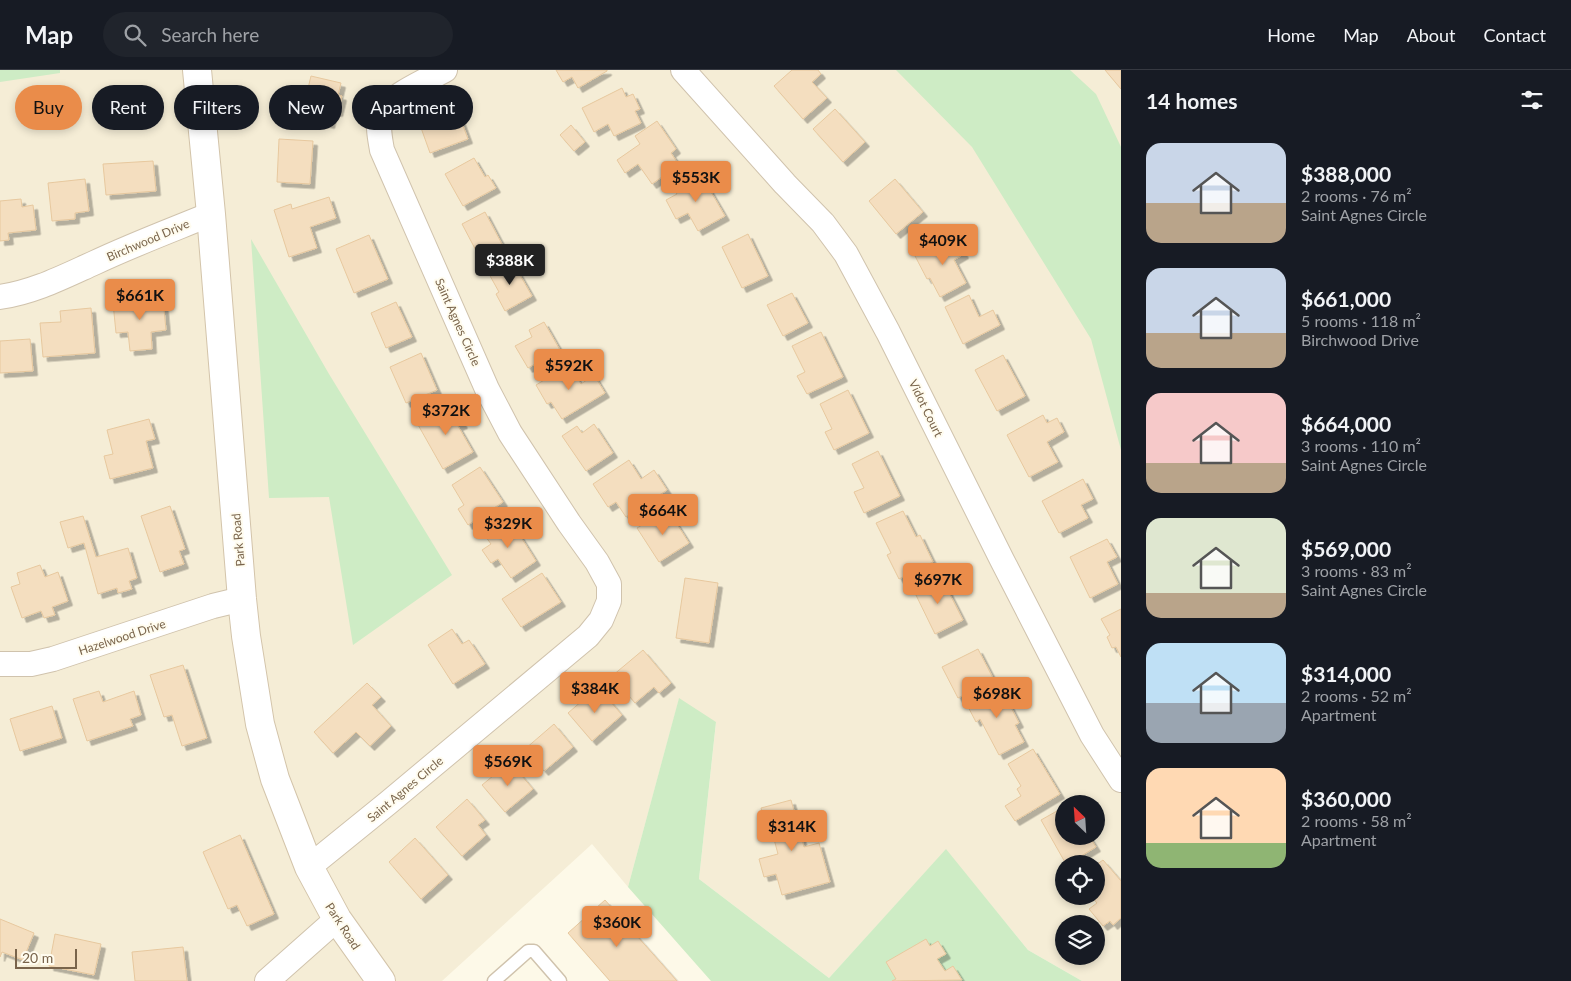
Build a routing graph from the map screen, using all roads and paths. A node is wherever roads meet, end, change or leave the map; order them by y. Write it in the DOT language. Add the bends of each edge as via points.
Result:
graph roads {
  1 [pos="197,70"];
  2 [pos="445,70"];
  3 [pos="683,70"];
  4 [pos="211,214"];
  5 [pos="0,297"];
  6 [pos="242,599"];
  7 [pos="0,664"];
  8 [pos="1121,780"];
  9 [pos="309,867"];
  10 [pos="337,919"];
  11 [pos="267,981"];
  12 [pos="381,981"];
  13 [pos="494,981"];
  14 [pos="560,981"];
  1 -- 4 [label="street, Park Road"];
  2 -- 9 [label="street, Saint Agnes Circle" via="394,98 386,106 380,115 382,150 487,389 510,433 597,562 608,584 608,602 601,620 588,636"];
  3 -- 8 [label="street, Vidot Court" via="823,223 846,254 1092,735"];
  4 -- 5 [label="street, Birchwood Drive" via="58,280"];
  4 -- 6 [label="street, Park Road"];
  6 -- 7 [label="street, Hazelwood Drive" via="53,660"];
  6 -- 9 [label="street, Park Road" via="260,724 275,779"];
  9 -- 10 [label="street, Park Road"];
  10 -- 11 [label="street"];
  10 -- 12 [label="street, Park Road"];
  13 -- 14 [label="lane" via="528,951 534,951"];
}
